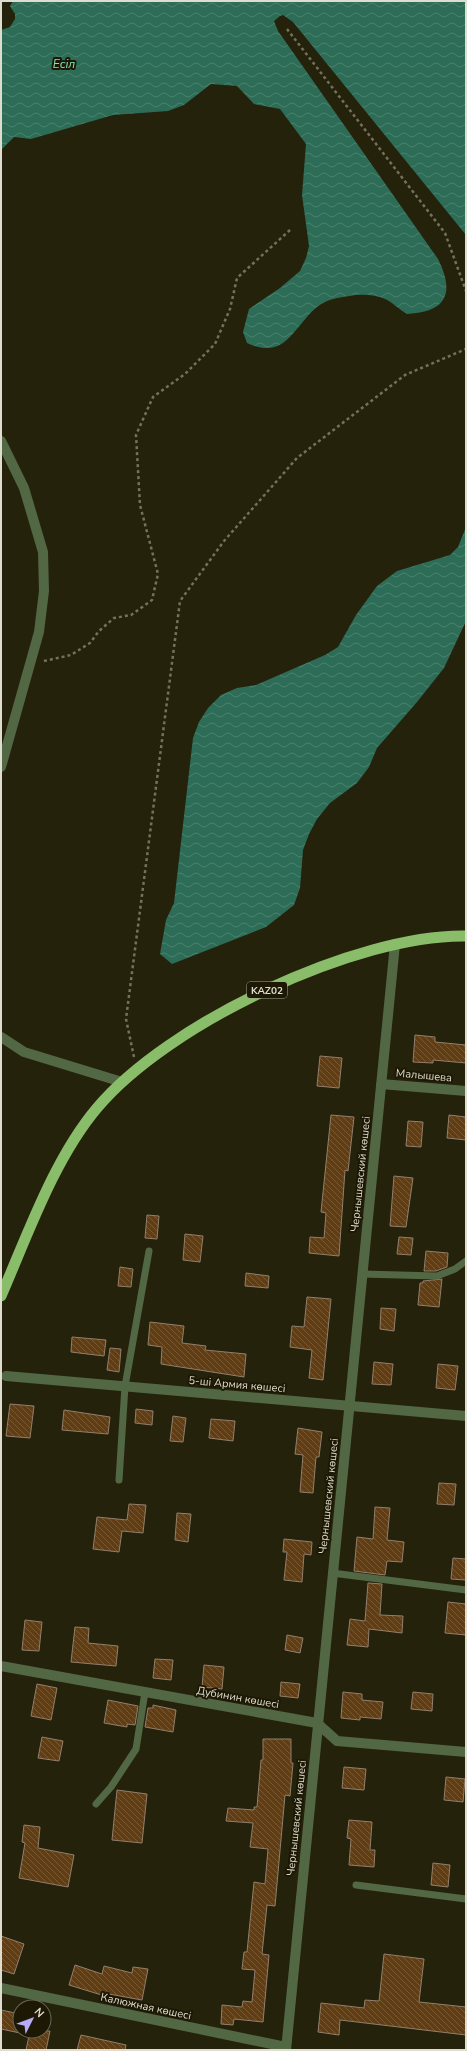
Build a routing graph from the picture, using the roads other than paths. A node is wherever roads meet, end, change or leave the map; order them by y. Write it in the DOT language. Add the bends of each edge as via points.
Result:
graph roads {
  1 [pos="1,441"];
  2 [pos="1,767"];
  3 [pos="466,936"];
  4 [pos="395,944"];
  5 [pos="1,1037"];
  6 [pos="122,1082"];
  7 [pos="381,1084"];
  8 [pos="466,1091"];
  9 [pos="149,1251"];
  10 [pos="466,1261"];
  11 [pos="362,1274"];
  12 [pos="1,1296"];
  13 [pos="6,1376"];
  14 [pos="125,1386"];
  15 [pos="349,1406"];
  16 [pos="466,1416"];
  17 [pos="119,1480"];
  18 [pos="332,1572"];
  19 [pos="466,1590"];
  20 [pos="1,1666"];
  21 [pos="145,1692"];
  22 [pos="318,1723"];
  23 [pos="466,1752"];
  24 [pos="96,1804"];
  25 [pos="356,1885"];
  26 [pos="466,1899"];
  27 [pos="1,1988"];
  28 [pos="286,2048"];
  1 -- 2 [label="street" via="24,488 44,552 44,591 39,632"];
  3 -- 4 [label="highway, KAZ02"];
  4 -- 6 [label="highway, KAZ02" via="351,957 252,996 197,1026"];
  4 -- 7 [label="street, Чернышевский көшесі"];
  5 -- 6 [label="street" via="24,1052"];
  6 -- 12 [label="highway, KAZ02" via="78,1133 48,1189"];
  7 -- 8 [label="street, Малышева"];
  7 -- 11 [label="street, Чернышевский көшесі"];
  9 -- 14 [label="lane"];
  10 -- 11 [label="lane" via="455,1269 437,1276"];
  11 -- 15 [label="street, Чернышевский көшесі"];
  13 -- 14 [label="street, 5-ші Армия көшесі"];
  14 -- 15 [label="street, 5-ші Армия көшесі"];
  14 -- 17 [label="lane"];
  15 -- 16 [label="street, 5-ші Армия көшесі"];
  15 -- 18 [label="street, Чернышевский көшесі"];
  18 -- 19 [label="lane"];
  18 -- 22 [label="street, Чернышевский көшесі"];
  20 -- 21 [label="street, Дубинин көшесі"];
  21 -- 22 [label="street, Дубинин көшесі"];
  21 -- 24 [label="lane" via="136,1748 111,1787"];
  22 -- 23 [label="street" via="337,1741"];
  22 -- 28 [label="street, Чернышевский көшесі"];
  25 -- 26 [label="lane"];
  27 -- 28 [label="street, Калюжная көшесі"];
}
